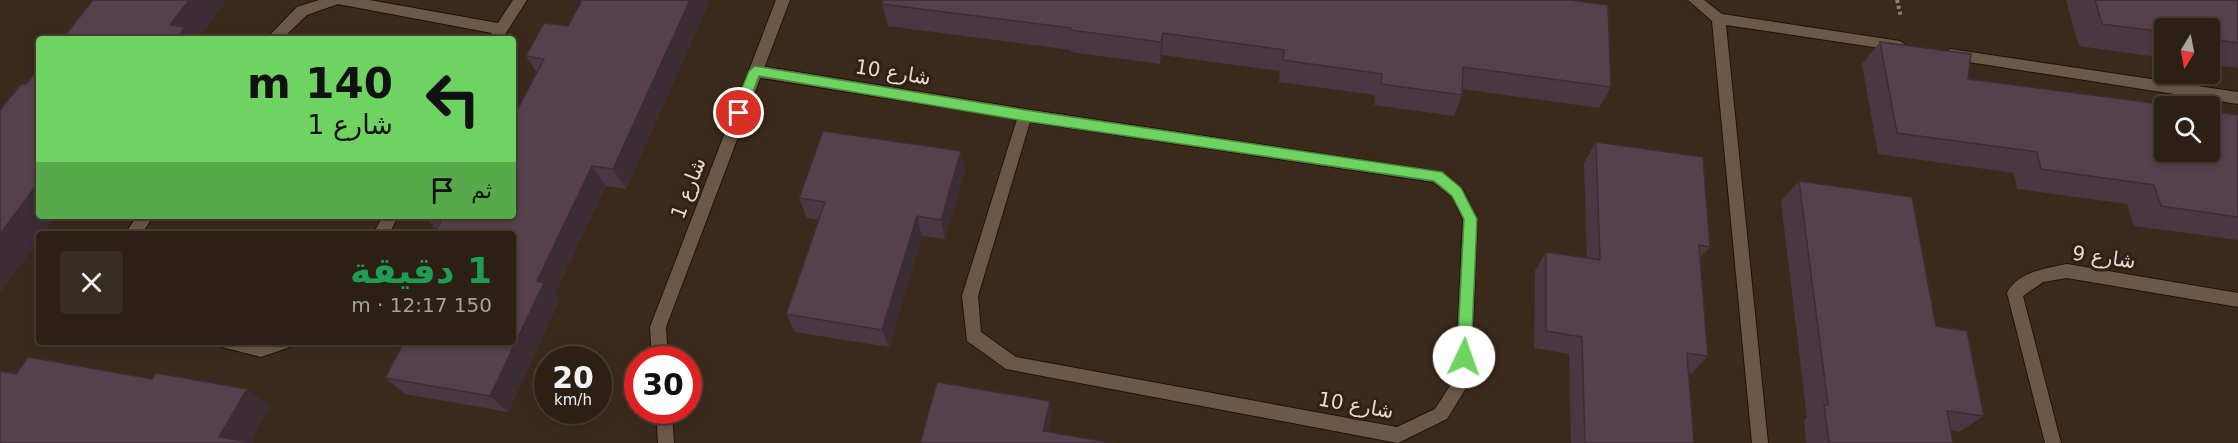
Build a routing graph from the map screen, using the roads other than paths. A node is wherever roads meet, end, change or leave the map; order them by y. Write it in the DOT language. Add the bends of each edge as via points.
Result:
graph roads {
  1 [pos="334,0"];
  2 [pos="341,0"];
  3 [pos="520,0"];
  4 [pos="783,0"];
  5 [pos="1695,0"];
  6 [pos="1719,19"];
  7 [pos="498,34"];
  8 [pos="276,36"];
  9 [pos="755,71"];
  10 [pos="2238,98"];
  11 [pos="1025,116"];
  12 [pos="2238,300"];
  13 [pos="240,345"];
  14 [pos="275,345"];
  15 [pos="659,346"];
  16 [pos="665,424"];
  17 [pos="666,443"];
  18 [pos="1760,443"];
  19 [pos="2053,443"];
  1 -- 8 [label="street" via="302,11"];
  2 -- 7 [label="street"];
  3 -- 7 [label="street"];
  4 -- 9 [label="street, شارع 1"];
  5 -- 6 [label="street"];
  6 -- 10 [label="street"];
  6 -- 18 [label="street"];
  9 -- 11 [label="street, شارع 10"];
  9 -- 15 [label="street, شارع 1" via="658,327"];
  11 -- 11 [label="street, شارع 10" via="1437,176 1456,192 1470,219 1463,380 1441,414 1398,435 1012,364 992,350 973,336 970,296"];
  12 -- 19 [label="street, شارع 9" via="2067,271 2039,276 2016,293"];
  13 -- 14 [label="street" via="261,350"];
  16 -- 17 [label="street"];
}
